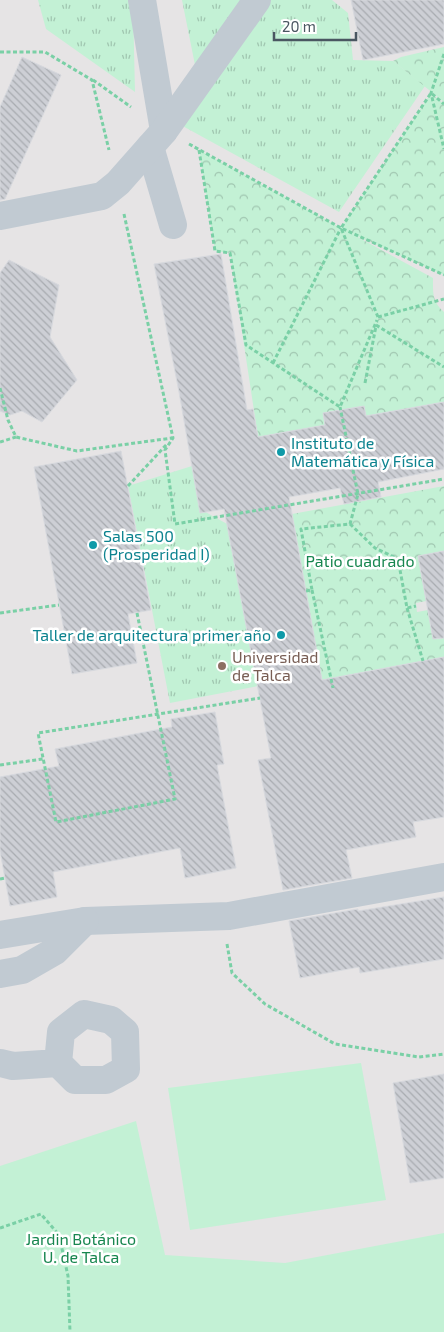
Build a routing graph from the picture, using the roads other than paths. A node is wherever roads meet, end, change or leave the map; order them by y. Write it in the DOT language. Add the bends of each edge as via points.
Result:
graph roads {
  1 [pos="142,0"];
  2 [pos="256,0"];
  3 [pos="157,139"];
  4 [pos="0,216"];
  5 [pos="173,225"];
  6 [pos="444,877"];
  7 [pos="85,921"];
  8 [pos="0,935"];
  9 [pos="0,974"];
  10 [pos="0,1063"];
  11 [pos="58,1063"];
  1 -- 3 [label="lane"];
  2 -- 3 [label="lane"];
  3 -- 4 [label="lane" via="102,196"];
  3 -- 5 [label="lane"];
  6 -- 7 [label="lane" via="229,916"];
  7 -- 8 [label="lane"];
  7 -- 9 [label="lane" via="55,951 22,970"];
  10 -- 11 [label="lane" via="13,1066"];
}
